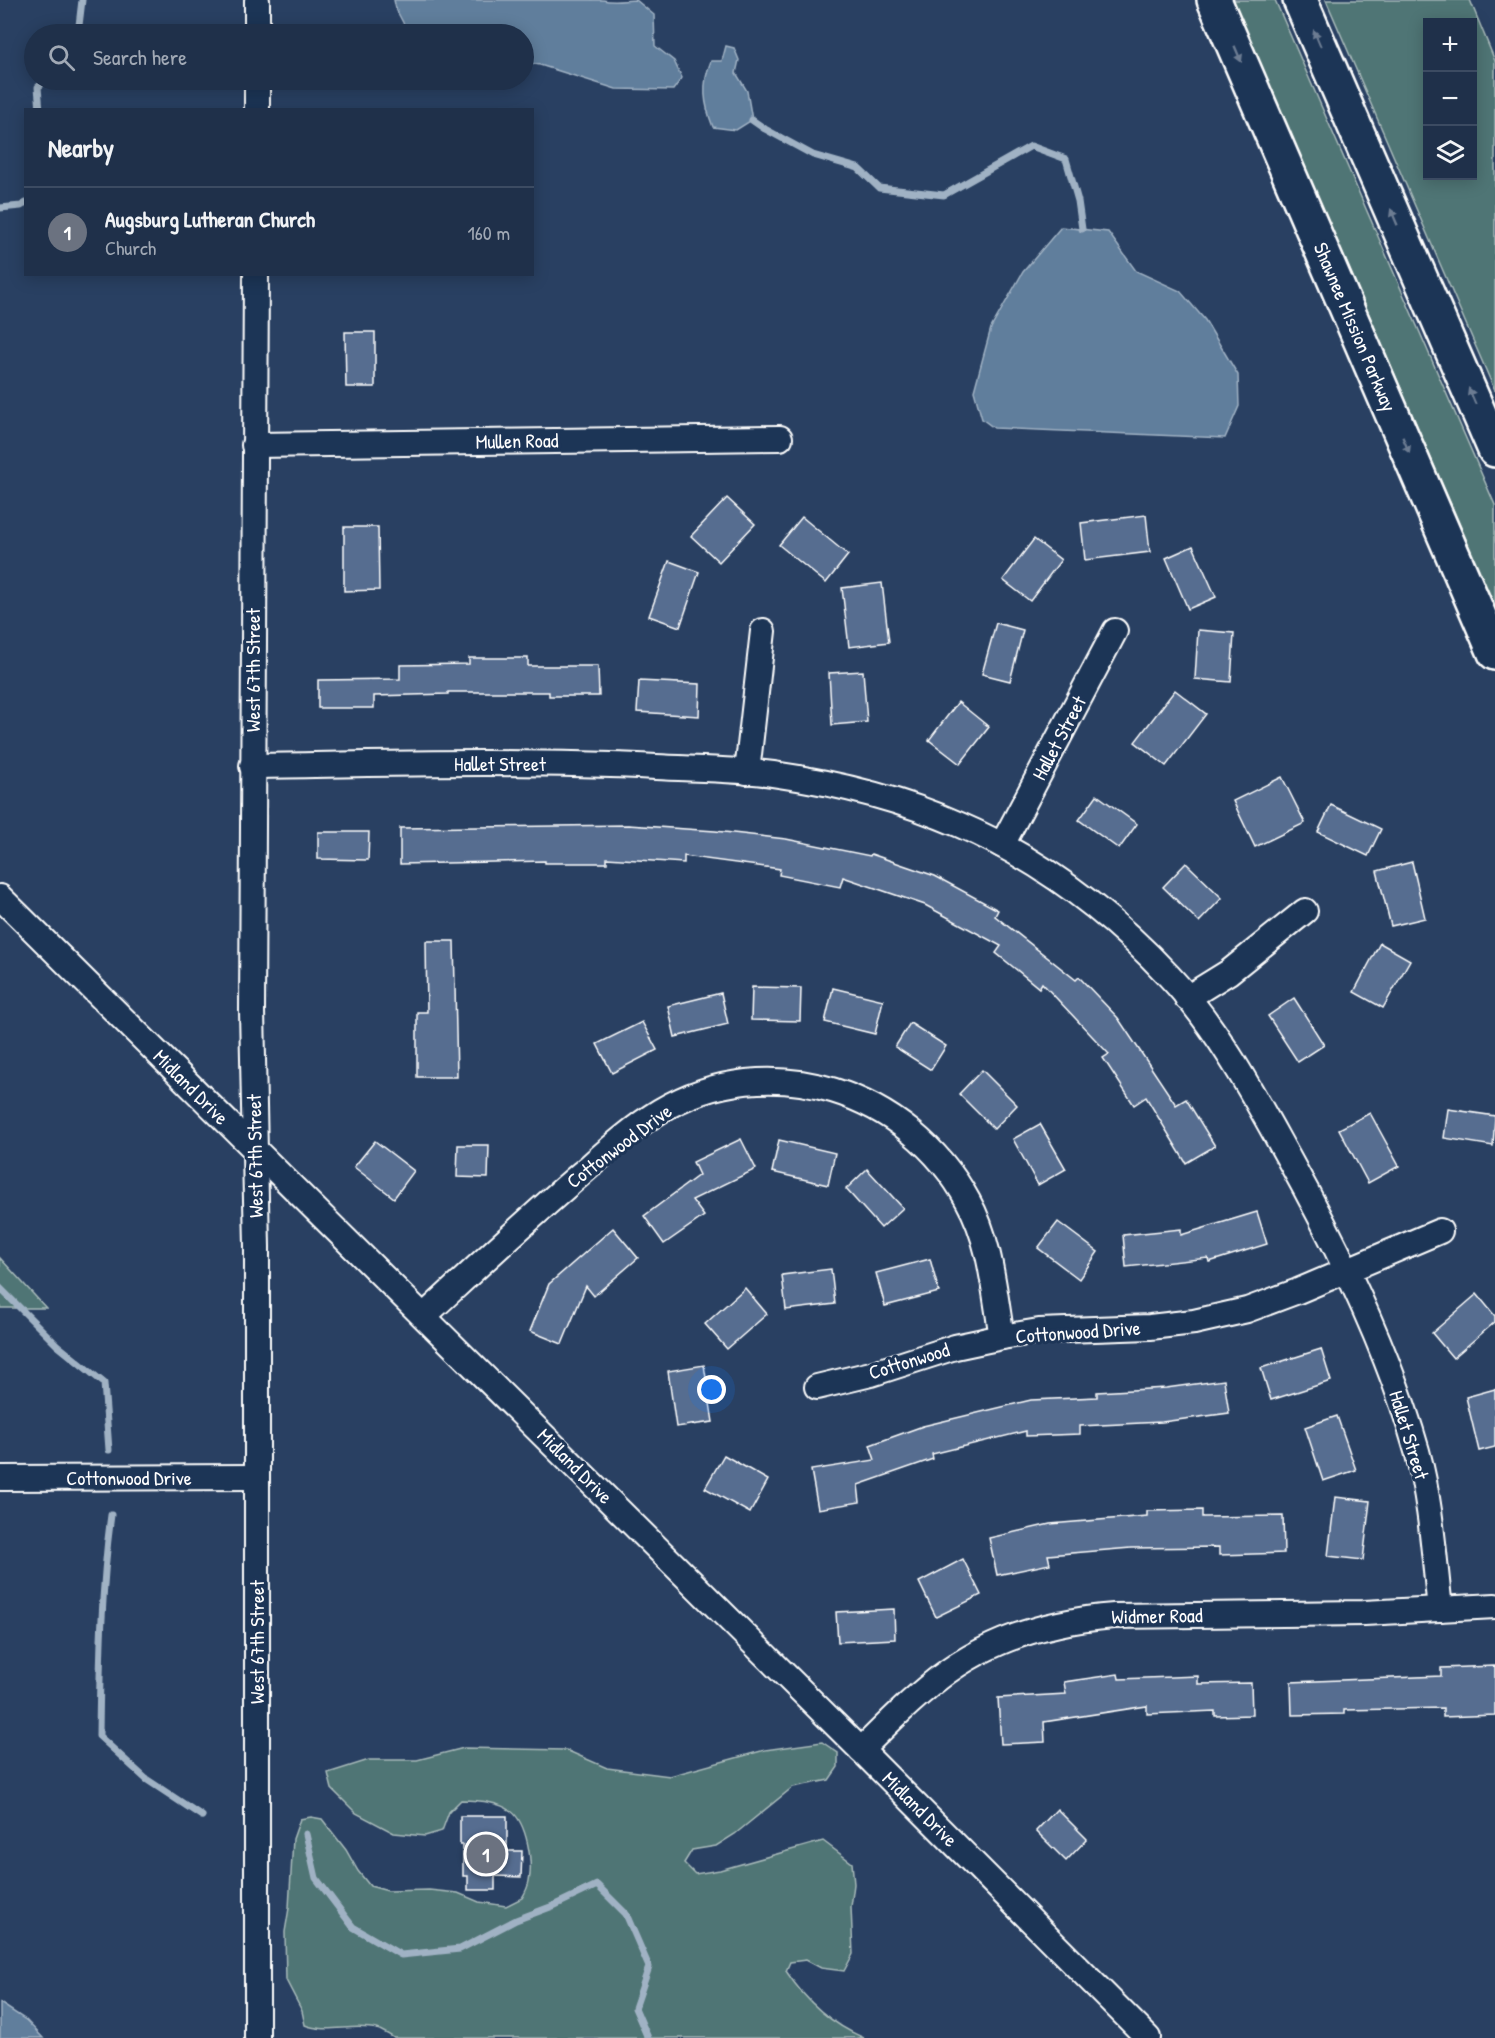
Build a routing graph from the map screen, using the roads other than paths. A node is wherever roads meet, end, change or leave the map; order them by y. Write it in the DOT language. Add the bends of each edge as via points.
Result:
graph roads {
  1 [pos="257,0"];
  2 [pos="1215,0"];
  3 [pos="1300,0"];
  4 [pos="257,24"];
  5 [pos="257,90"];
  6 [pos="257,108"];
  7 [pos="256,276"];
  8 [pos="780,438"];
  9 [pos="254,445"];
  10 [pos="1495,450"];
  11 [pos="763,631"];
  12 [pos="1115,632"];
  13 [pos="1495,653"];
  14 [pos="252,766"];
  15 [pos="747,772"];
  16 [pos="1002,845"];
  17 [pos="0,897"];
  18 [pos="1305,911"];
  19 [pos="1187,998"];
  20 [pos="255,1150"];
  21 [pos="1440,1231"];
  22 [pos="1346,1270"];
  23 [pos="424,1316"];
  24 [pos="1002,1337"];
  25 [pos="817,1387"];
  26 [pos="257,1477"];
  27 [pos="0,1478"];
  28 [pos="1495,1606"];
  29 [pos="1440,1609"];
  30 [pos="861,1749"];
  31 [pos="257,2038"];
  32 [pos="1148,2038"];
  1 -- 4 [label="street"];
  2 -- 13 [label="highway, Shawnee Mission Parkway, one-way"];
  10 -- 3 [label="highway, one-way"];
  5 -- 6 [label="street"];
  7 -- 9 [label="street, West 67th Street"];
  8 -- 9 [label="street, Mullen Road"];
  9 -- 14 [label="street, West 67th Street"];
  11 -- 15 [label="street"];
  12 -- 16 [label="street, Hallet Street"];
  14 -- 15 [label="street, Hallet Street" via="601,764"];
  14 -- 20 [label="street, West 67th Street"];
  15 -- 16 [label="street, Hallet Street" via="837,786 894,801"];
  16 -- 19 [label="street, Hallet Street" via="1070,887 1119,927"];
  17 -- 20 [label="street, Midland Drive"];
  18 -- 19 [label="street" via="1229,972"];
  19 -- 22 [label="street, Hallet Street" via="1221,1042 1262,1111"];
  20 -- 23 [label="street, Midland Drive"];
  20 -- 26 [label="street, West 67th Street"];
  21 -- 22 [label="street"];
  22 -- 24 [label="street, Cottonwood Drive" via="1247,1310 1194,1322 1039,1331"];
  22 -- 29 [label="street, Hallet Street" via="1391,1376 1417,1452 1430,1512"];
  23 -- 24 [label="street, Cottonwood Drive" via="542,1207 624,1137 660,1112 720,1087 786,1082 829,1089 870,1104 909,1128 941,1160 978,1223 989,1259"];
  23 -- 30 [label="street, Midland Drive"];
  24 -- 25 [label="street, Cottonwood"];
  26 -- 27 [label="street, Cottonwood Drive"];
  26 -- 31 [label="street, West 67th Street"];
  28 -- 29 [label="street, Widmer Road"];
  29 -- 30 [label="street, Widmer Road" via="1114,1616 1031,1630 984,1649 940,1677"];
  30 -- 32 [label="street, Midland Drive"];
}
